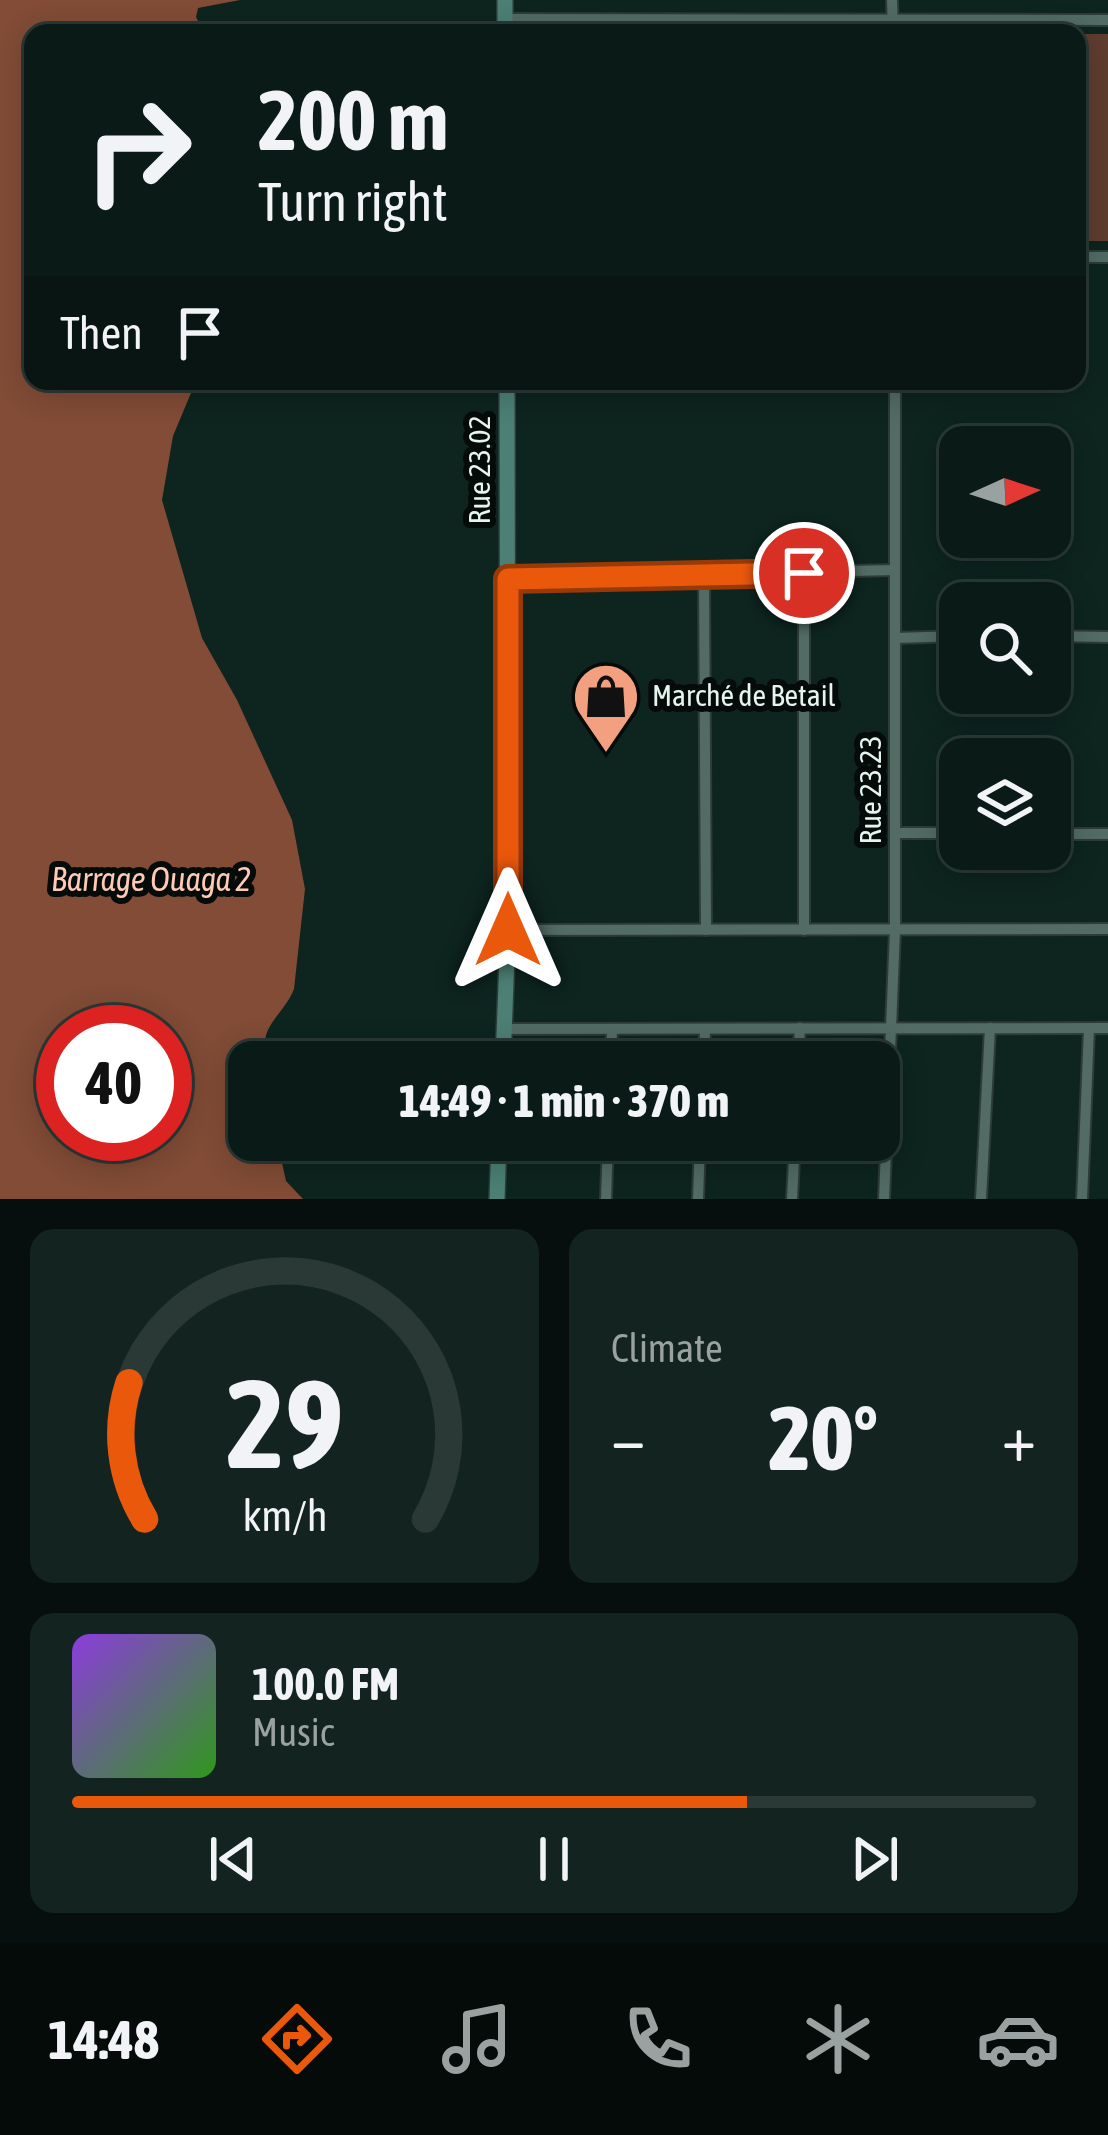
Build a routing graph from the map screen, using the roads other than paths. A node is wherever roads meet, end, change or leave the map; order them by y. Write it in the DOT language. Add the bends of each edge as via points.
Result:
graph roads {
  1 [pos="1108,20"];
  2 [pos="985,24"];
  3 [pos="507,390"];
  4 [pos="895,390"];
  5 [pos="895,570"];
  6 [pos="804,573"];
  7 [pos="704,576"];
  8 [pos="508,579"];
  9 [pos="1071,636"];
  10 [pos="939,637"];
  11 [pos="1108,637"];
  12 [pos="895,638"];
  13 [pos="895,833"];
  14 [pos="939,833"];
  15 [pos="1071,834"];
  16 [pos="1108,834"];
  17 [pos="706,929"];
  18 [pos="1108,929"];
  19 [pos="508,930"];
  20 [pos="804,930"];
  21 [pos="896,930"];
  22 [pos="893,1027"];
  23 [pos="800,1028"];
  24 [pos="990,1028"];
  25 [pos="1108,1028"];
  26 [pos="505,1029"];
  27 [pos="705,1029"];
  28 [pos="1089,1029"];
  29 [pos="612,1030"];
  30 [pos="504,1041"];
  31 [pos="612,1041"];
  32 [pos="705,1041"];
  33 [pos="799,1041"];
  34 [pos="499,1161"];
  35 [pos="607,1161"];
  36 [pos="699,1161"];
  37 [pos="794,1161"];
  38 [pos="497,1199"];
  39 [pos="606,1199"];
  40 [pos="698,1199"];
  41 [pos="792,1199"];
  42 [pos="884,1199"];
  43 [pos="981,1199"];
  44 [pos="1082,1199"];
  1 -- 2 [label="street"];
  3 -- 8 [label="street, Rue 23.02"];
  4 -- 5 [label="street, Rue 23.23"];
  5 -- 6 [label="street"];
  5 -- 12 [label="street, Rue 23.23"];
  6 -- 7 [label="street"];
  6 -- 20 [label="street"];
  7 -- 8 [label="street"];
  7 -- 17 [label="street"];
  8 -- 19 [label="street, Rue 23.02"];
  9 -- 11 [label="street"];
  10 -- 12 [label="street"];
  12 -- 13 [label="street, Rue 23.23"];
  13 -- 14 [label="street"];
  13 -- 21 [label="street, Rue 23.23"];
  15 -- 16 [label="street"];
  17 -- 19 [label="street"];
  17 -- 20 [label="street"];
  18 -- 21 [label="street"];
  19 -- 26 [label="street, Rue 23.02"];
  20 -- 21 [label="street"];
  21 -- 22 [label="street, Rue 23.23"];
  22 -- 23 [label="street"];
  22 -- 24 [label="street"];
  22 -- 42 [label="street, Rue 23.23"];
  23 -- 27 [label="street"];
  23 -- 33 [label="street"];
  24 -- 28 [label="street"];
  24 -- 43 [label="street"];
  25 -- 28 [label="street"];
  26 -- 29 [label="street"];
  26 -- 30 [label="street, Rue 23.02"];
  27 -- 29 [label="street"];
  27 -- 32 [label="street"];
  28 -- 44 [label="street"];
  29 -- 31 [label="street"];
  34 -- 38 [label="street"];
  35 -- 39 [label="street"];
  36 -- 40 [label="street"];
  37 -- 41 [label="street"];
}
